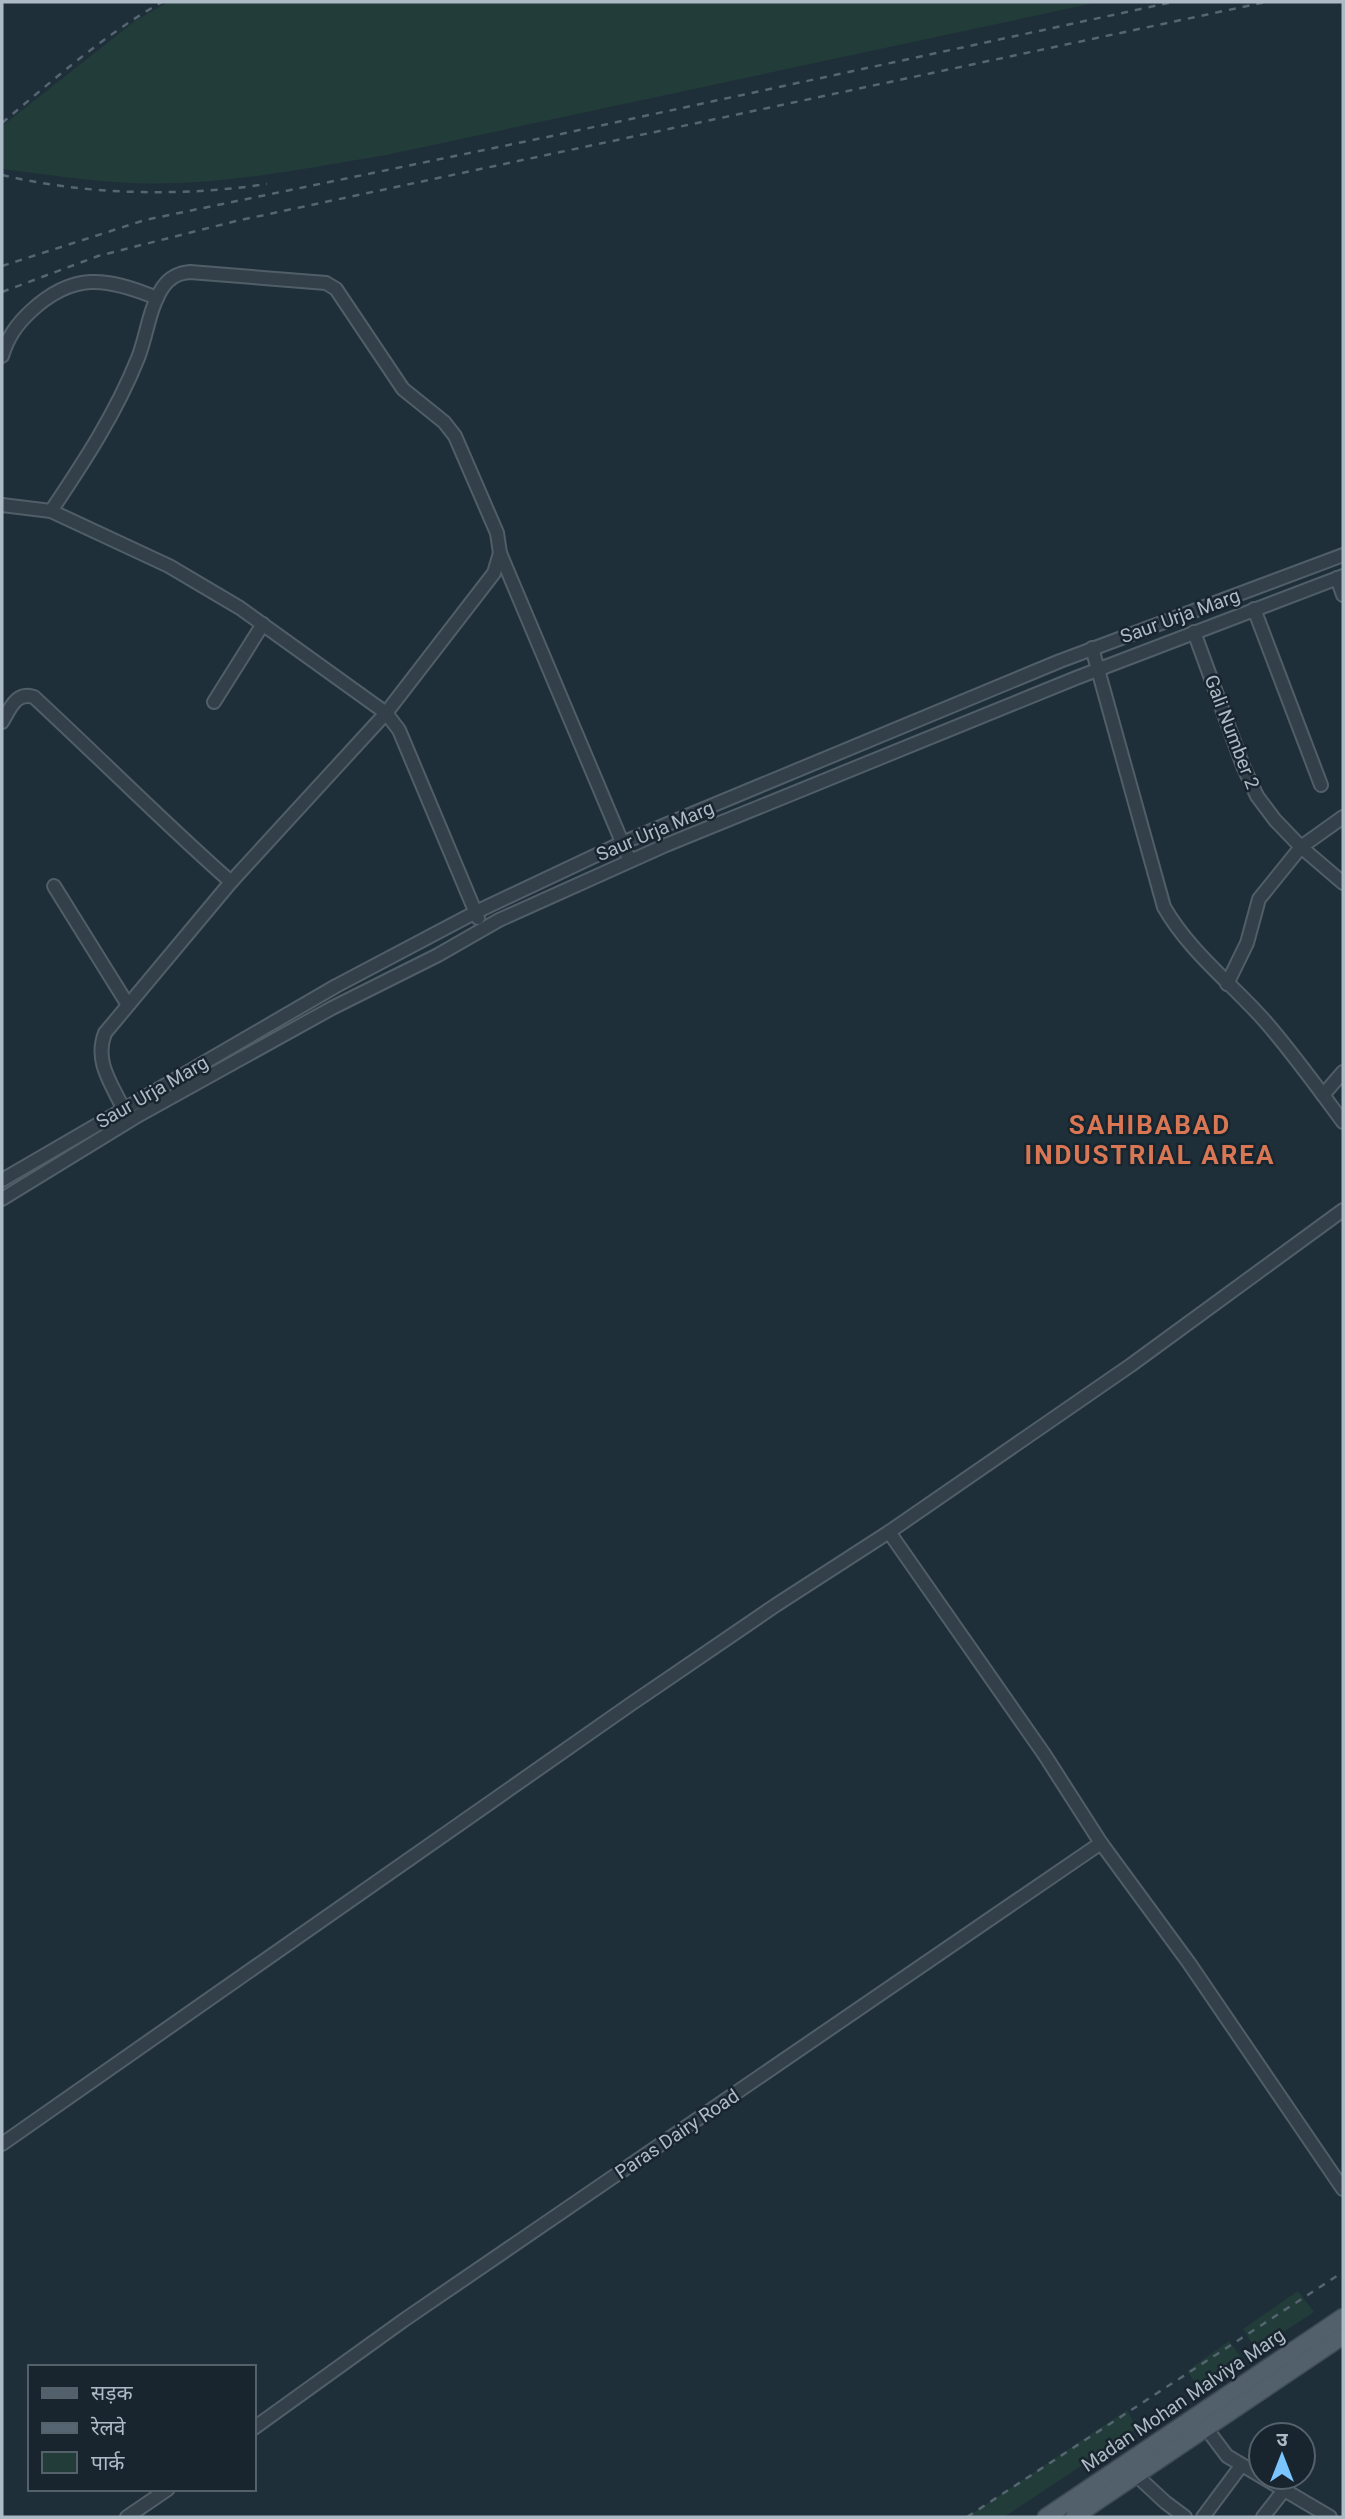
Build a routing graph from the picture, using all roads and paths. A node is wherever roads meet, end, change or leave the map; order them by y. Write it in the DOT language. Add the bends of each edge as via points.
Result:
graph roads {
  1 [pos="157,298"];
  2 [pos="2,356"];
  3 [pos="2,505"];
  4 [pos="51,511"];
  5 [pos="500,553"];
  6 [pos="1343,555"];
  7 [pos="1340,577"];
  8 [pos="1343,595"];
  9 [pos="1254,609"];
  10 [pos="262,624"];
  11 [pos="1194,632"];
  12 [pos="1092,648"];
  13 [pos="1097,669"];
  14 [pos="214,702"];
  15 [pos="386,713"];
  16 [pos="4,715"];
  17 [pos="1321,785"];
  18 [pos="1343,817"];
  19 [pos="622,843"];
  20 [pos="1301,847"];
  21 [pos="630,861"];
  22 [pos="231,882"];
  23 [pos="1343,883"];
  24 [pos="54,886"];
  25 [pos="476,912"];
  26 [pos="482,929"];
  27 [pos="1227,984"];
  28 [pos="128,1005"];
  29 [pos="1343,1072"];
  30 [pos="1323,1095"];
  31 [pos="123,1108"];
  32 [pos="1343,1122"];
  33 [pos="2,1180"];
  34 [pos="2,1199"];
  35 [pos="1343,1210"];
  36 [pos="889,1532"];
  37 [pos="1101,1843"];
  38 [pos="2,2144"];
  39 [pos="1343,2189"];
  40 [pos="1343,2318"];
  41 [pos="1343,2336"];
  42 [pos="256,2427"];
  43 [pos="1206,2428"];
  44 [pos="1241,2466"];
  45 [pos="1247,2469"];
  46 [pos="1136,2475"];
  47 [pos="164,2491"];
  48 [pos="1283,2491"];
  49 [pos="1286,2491"];
  50 [pos="1089,2511"];
  51 [pos="127,2517"];
  52 [pos="1046,2517"];
  53 [pos="1074,2517"];
  54 [pos="1185,2517"];
  55 [pos="1203,2517"];
  56 [pos="1263,2517"];
  57 [pos="1330,2517"];
  1 -- 2 [label="street" via="133,288 76,283 46,297 18,323"];
  1 -- 4 [label="street" via="120,399"];
  1 -- 5 [label="street" via="171,278 190,272 317,281 336,289 403,389 455,436 497,533"];
  3 -- 4 [label="street"];
  4 -- 10 [label="street" via="169,566"];
  5 -- 15 [label="street" via="494,573"];
  5 -- 19 [label="street"];
  6 -- 12 [label="street, Saur Urja Marg"];
  7 -- 8 [label="street"];
  7 -- 9 [label="street, Saur Urja Marg"];
  9 -- 11 [label="street, Saur Urja Marg"];
  9 -- 17 [label="street"];
  10 -- 14 [label="street"];
  10 -- 15 [label="street"];
  11 -- 13 [label="street, Saur Urja Marg"];
  11 -- 20 [label="street, Gali Number 2" via="1257,796"];
  12 -- 13 [label="street"];
  12 -- 19 [label="street, Saur Urja Marg"];
  13 -- 21 [label="street, Saur Urja Marg"];
  13 -- 27 [label="street" via="1164,907"];
  15 -- 22 [label="street"];
  15 -- 25 [label="street" via="399,730"];
  16 -- 22 [label="street" via="21,696 34,697"];
  18 -- 20 [label="street"];
  19 -- 21 [label="street"];
  19 -- 25 [label="street, Saur Urja Marg"];
  20 -- 23 [label="street, Gali Number 2"];
  20 -- 27 [label="street" via="1259,899 1247,943"];
  21 -- 26 [label="street, Saur Urja Marg"];
  22 -- 28 [label="street"];
  24 -- 28 [label="street"];
  25 -- 26 [label="street"];
  25 -- 31 [label="street, Saur Urja Marg"];
  26 -- 34 [label="street, Saur Urja Marg" via="151,1108"];
  27 -- 30 [label="street" via="1264,1021"];
  28 -- 31 [label="street" via="100,1044 100,1056"];
  29 -- 30 [label="street"];
  30 -- 32 [label="street"];
  31 -- 33 [label="street, Saur Urja Marg"];
  35 -- 36 [label="street" via="1131,1365"];
  36 -- 37 [label="street"];
  36 -- 38 [label="street" via="631,1704"];
  37 -- 39 [label="street"];
  37 -- 42 [label="street, Paras Dairy Road" via="404,2320"];
  40 -- 52 [label="main road, Madan Mohan Malviya Marg"];
  41 -- 43 [label="main road, Madan Mohan Malviya Marg"];
  43 -- 44 [label="street" via="1227,2456"];
  43 -- 46 [label="main road, Madan Mohan Malviya Marg"];
  44 -- 45 [label="street"];
  44 -- 55 [label="street"];
  46 -- 50 [label="main road, Madan Mohan Malviya Marg"];
  46 -- 54 [label="street"];
  47 -- 51 [label="street"];
  48 -- 56 [label="street"];
  49 -- 57 [label="street"];
  50 -- 53 [label="main road, Madan Mohan Malviya Marg"];
}
